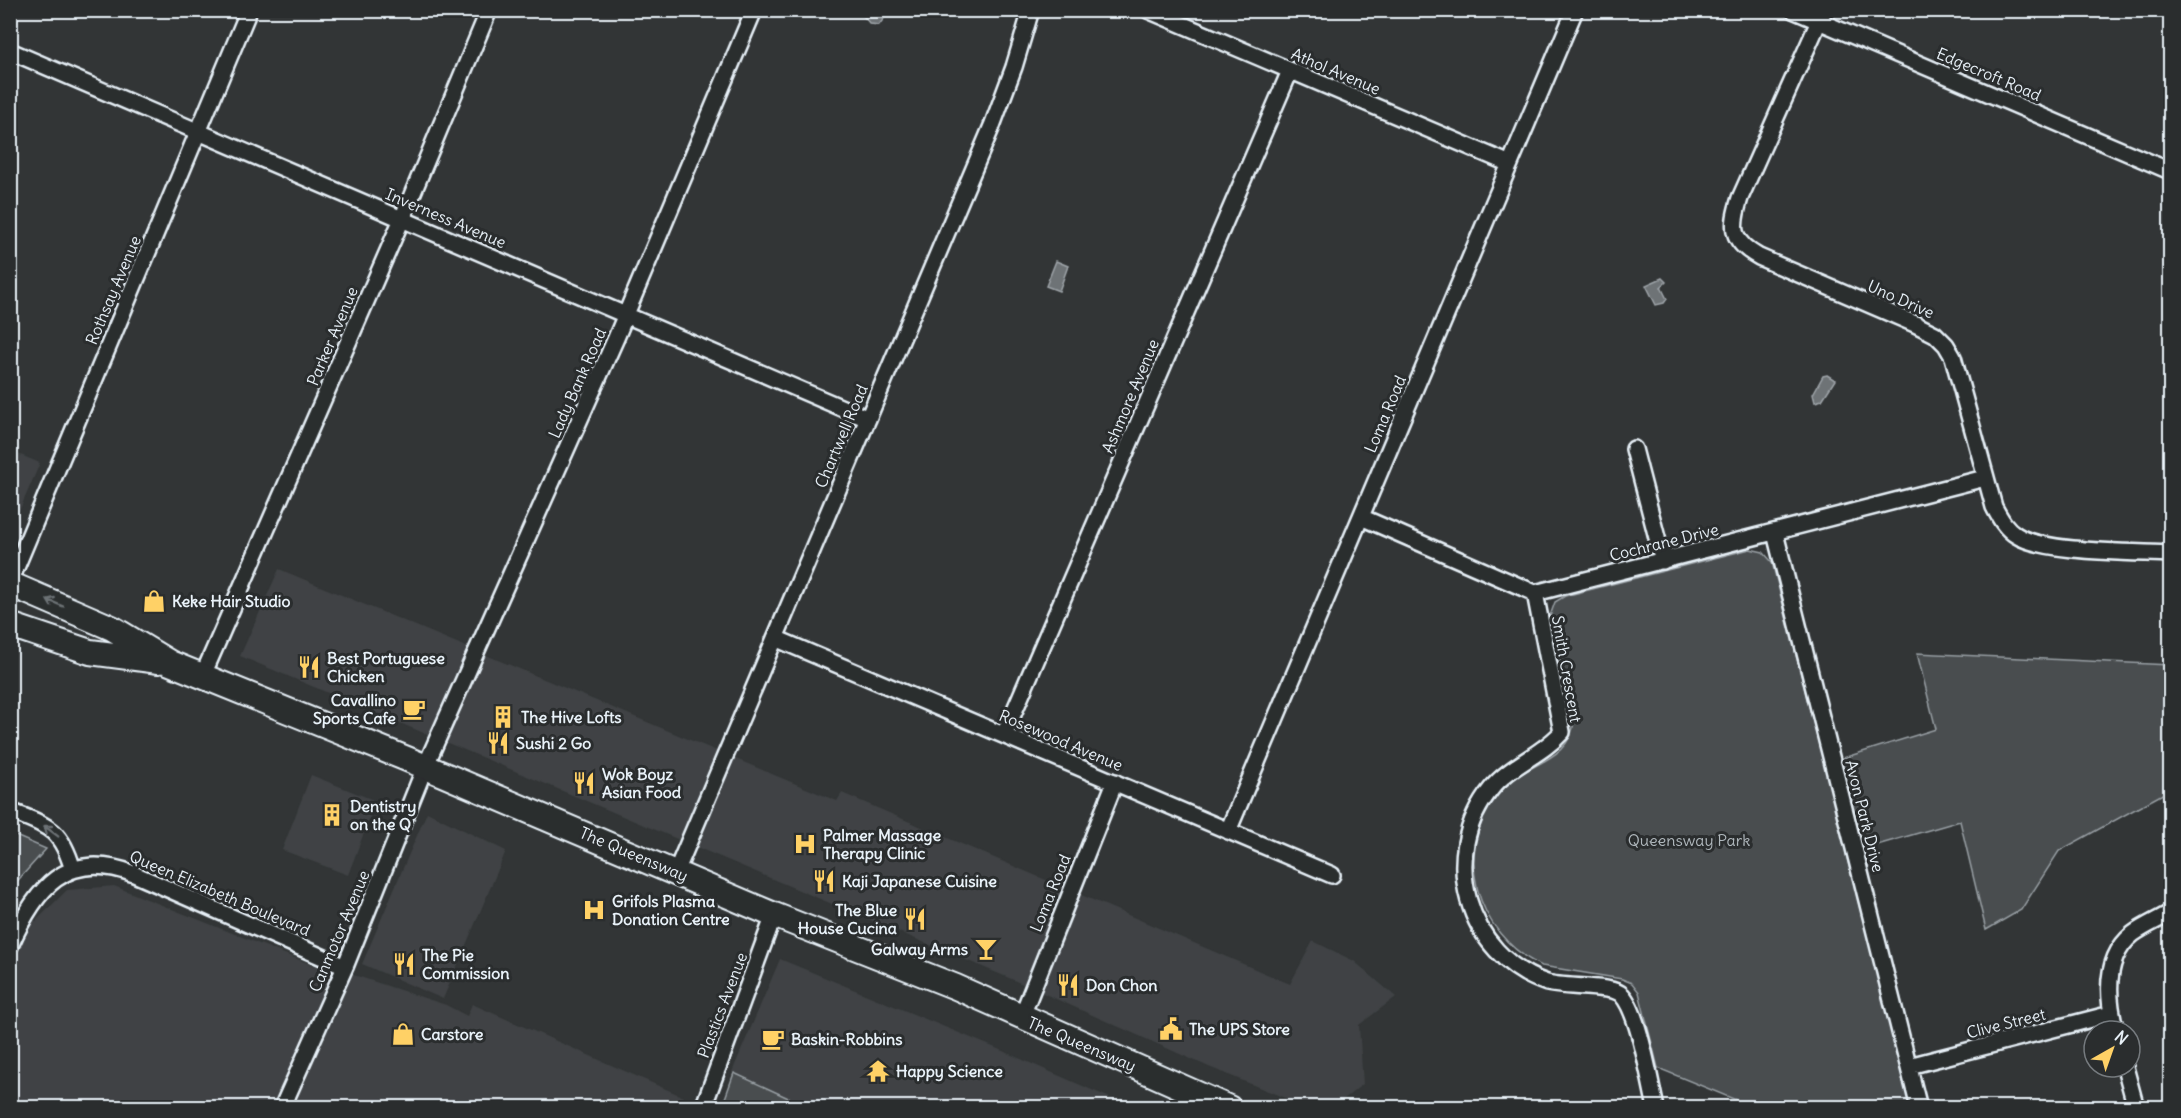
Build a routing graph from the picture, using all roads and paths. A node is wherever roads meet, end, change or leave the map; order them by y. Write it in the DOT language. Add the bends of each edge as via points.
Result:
graph roads {
  1 [pos="249,10"];
  2 [pos="489,10"];
  3 [pos="754,10"];
  4 [pos="1031,10"];
  5 [pos="1148,10"];
  6 [pos="1575,10"];
  7 [pos="1793,10"];
  8 [pos="1821,16"];
  9 [pos="10,51"];
  10 [pos="1290,71"];
  11 [pos="198,131"];
  12 [pos="1510,164"];
  13 [pos="2170,171"];
  14 [pos="402,219"];
  15 [pos="626,315"];
  16 [pos="868,419"];
  17 [pos="1634,449"];
  18 [pos="1984,478"];
  19 [pos="1361,517"];
  20 [pos="1775,533"];
  21 [pos="2170,554"];
  22 [pos="1663,561"];
  23 [pos="10,583"];
  24 [pos="1535,593"];
  25 [pos="10,625"];
  26 [pos="775,638"];
  27 [pos="170,663"];
  28 [pos="203,675"];
  29 [pos="1004,735"];
  30 [pos="425,767"];
  31 [pos="1115,782"];
  32 [pos="10,811"];
  33 [pos="1228,831"];
  34 [pos="73,870"];
  35 [pos="676,872"];
  36 [pos="1332,875"];
  37 [pos="2170,913"];
  38 [pos="774,915"];
  39 [pos="10,946"];
  40 [pos="345,967"];
  41 [pos="2112,1014"];
  42 [pos="1020,1018"];
  43 [pos="2113,1019"];
  44 [pos="1909,1066"];
  45 [pos="2128,1079"];
  46 [pos="282,1107"];
  47 [pos="703,1107"];
  48 [pos="1229,1107"];
  49 [pos="1656,1107"];
  50 [pos="1919,1107"];
  51 [pos="2136,1107"];
  1 -- 11 [label="street, Rothsay Avenue"];
  2 -- 14 [label="street, Parker Avenue"];
  3 -- 15 [label="street, Lady Bank Road"];
  4 -- 16 [label="street, Chartwell Road" via="992,126"];
  5 -- 10 [label="street, Athol Avenue"];
  6 -- 12 [label="street, Loma Road"];
  7 -- 8 [label="street, Edgecroft Road"];
  8 -- 13 [label="street, Edgecroft Road"];
  8 -- 18 [label="street, Uno Drive" via="1740,198 1734,229 1738,240 1759,257 1915,324 1946,345 1958,372"];
  9 -- 11 [label="street, Inverness Avenue"];
  10 -- 12 [label="street, Athol Avenue"];
  10 -- 29 [label="street, Ashmore Avenue"];
  11 -- 14 [label="street, Inverness Avenue"];
  11 -- 23 [label="street, Rothsay Avenue"];
  12 -- 19 [label="street, Loma Road"];
  14 -- 15 [label="street, Inverness Avenue"];
  14 -- 28 [label="street, Parker Avenue"];
  15 -- 16 [label="street, Inverness Avenue"];
  15 -- 30 [label="street, Lady Bank Road"];
  16 -- 26 [label="street, Chartwell Road"];
  17 -- 22 [label="street"];
  18 -- 20 [label="street, Cochrane Drive"];
  18 -- 21 [label="street, Uno Drive" via="2003,524 2016,536 2031,542"];
  19 -- 24 [label="street"];
  19 -- 33 [label="street, Loma Road"];
  20 -- 22 [label="street, Cochrane Drive"];
  20 -- 44 [label="street, Avon Park Drive"];
  22 -- 24 [label="street, Cochrane Drive"];
  27 -- 23 [label="main road, The Queensway, one-way" via="112,628"];
  24 -- 49 [label="street, Smith Crescent" via="1562,732 1501,778 1479,806 1463,855 1466,893 1482,930 1512,963 1528,974 1547,983 1621,993 1632,1011"];
  25 -- 27 [label="main road, The Queensway" via="90,652"];
  26 -- 29 [label="street, Rosewood Avenue"];
  26 -- 35 [label="street, Chartwell Road"];
  27 -- 28 [label="main road, The Queensway"];
  28 -- 30 [label="main road, The Queensway"];
  29 -- 31 [label="street, Rosewood Avenue"];
  30 -- 35 [label="main road, The Queensway"];
  30 -- 40 [label="street, Canmotor Avenue"];
  31 -- 33 [label="street, Rosewood Avenue"];
  31 -- 42 [label="street, Loma Road"];
  34 -- 32 [label="street, one-way" via="60,837 50,828"];
  33 -- 36 [label="street, Rosewood Avenue"];
  34 -- 39 [label="street, Queen Elizabeth Boulevard" via="54,878 38,893"];
  34 -- 40 [label="street, Queen Elizabeth Boulevard" via="87,866 116,867"];
  35 -- 38 [label="main road, The Queensway"];
  37 -- 41 [label="street" via="2122,946 2108,983"];
  38 -- 42 [label="main road, The Queensway" via="956,987"];
  38 -- 47 [label="street, Plastics Avenue"];
  40 -- 46 [label="street, Canmotor Avenue"];
  41 -- 43 [label="street"];
  41 -- 44 [label="street, Clive Street"];
  42 -- 48 [label="main road, The Queensway"];
  44 -- 50 [label="street, Avon Park Drive"];
  45 -- 51 [label="street"];
}
